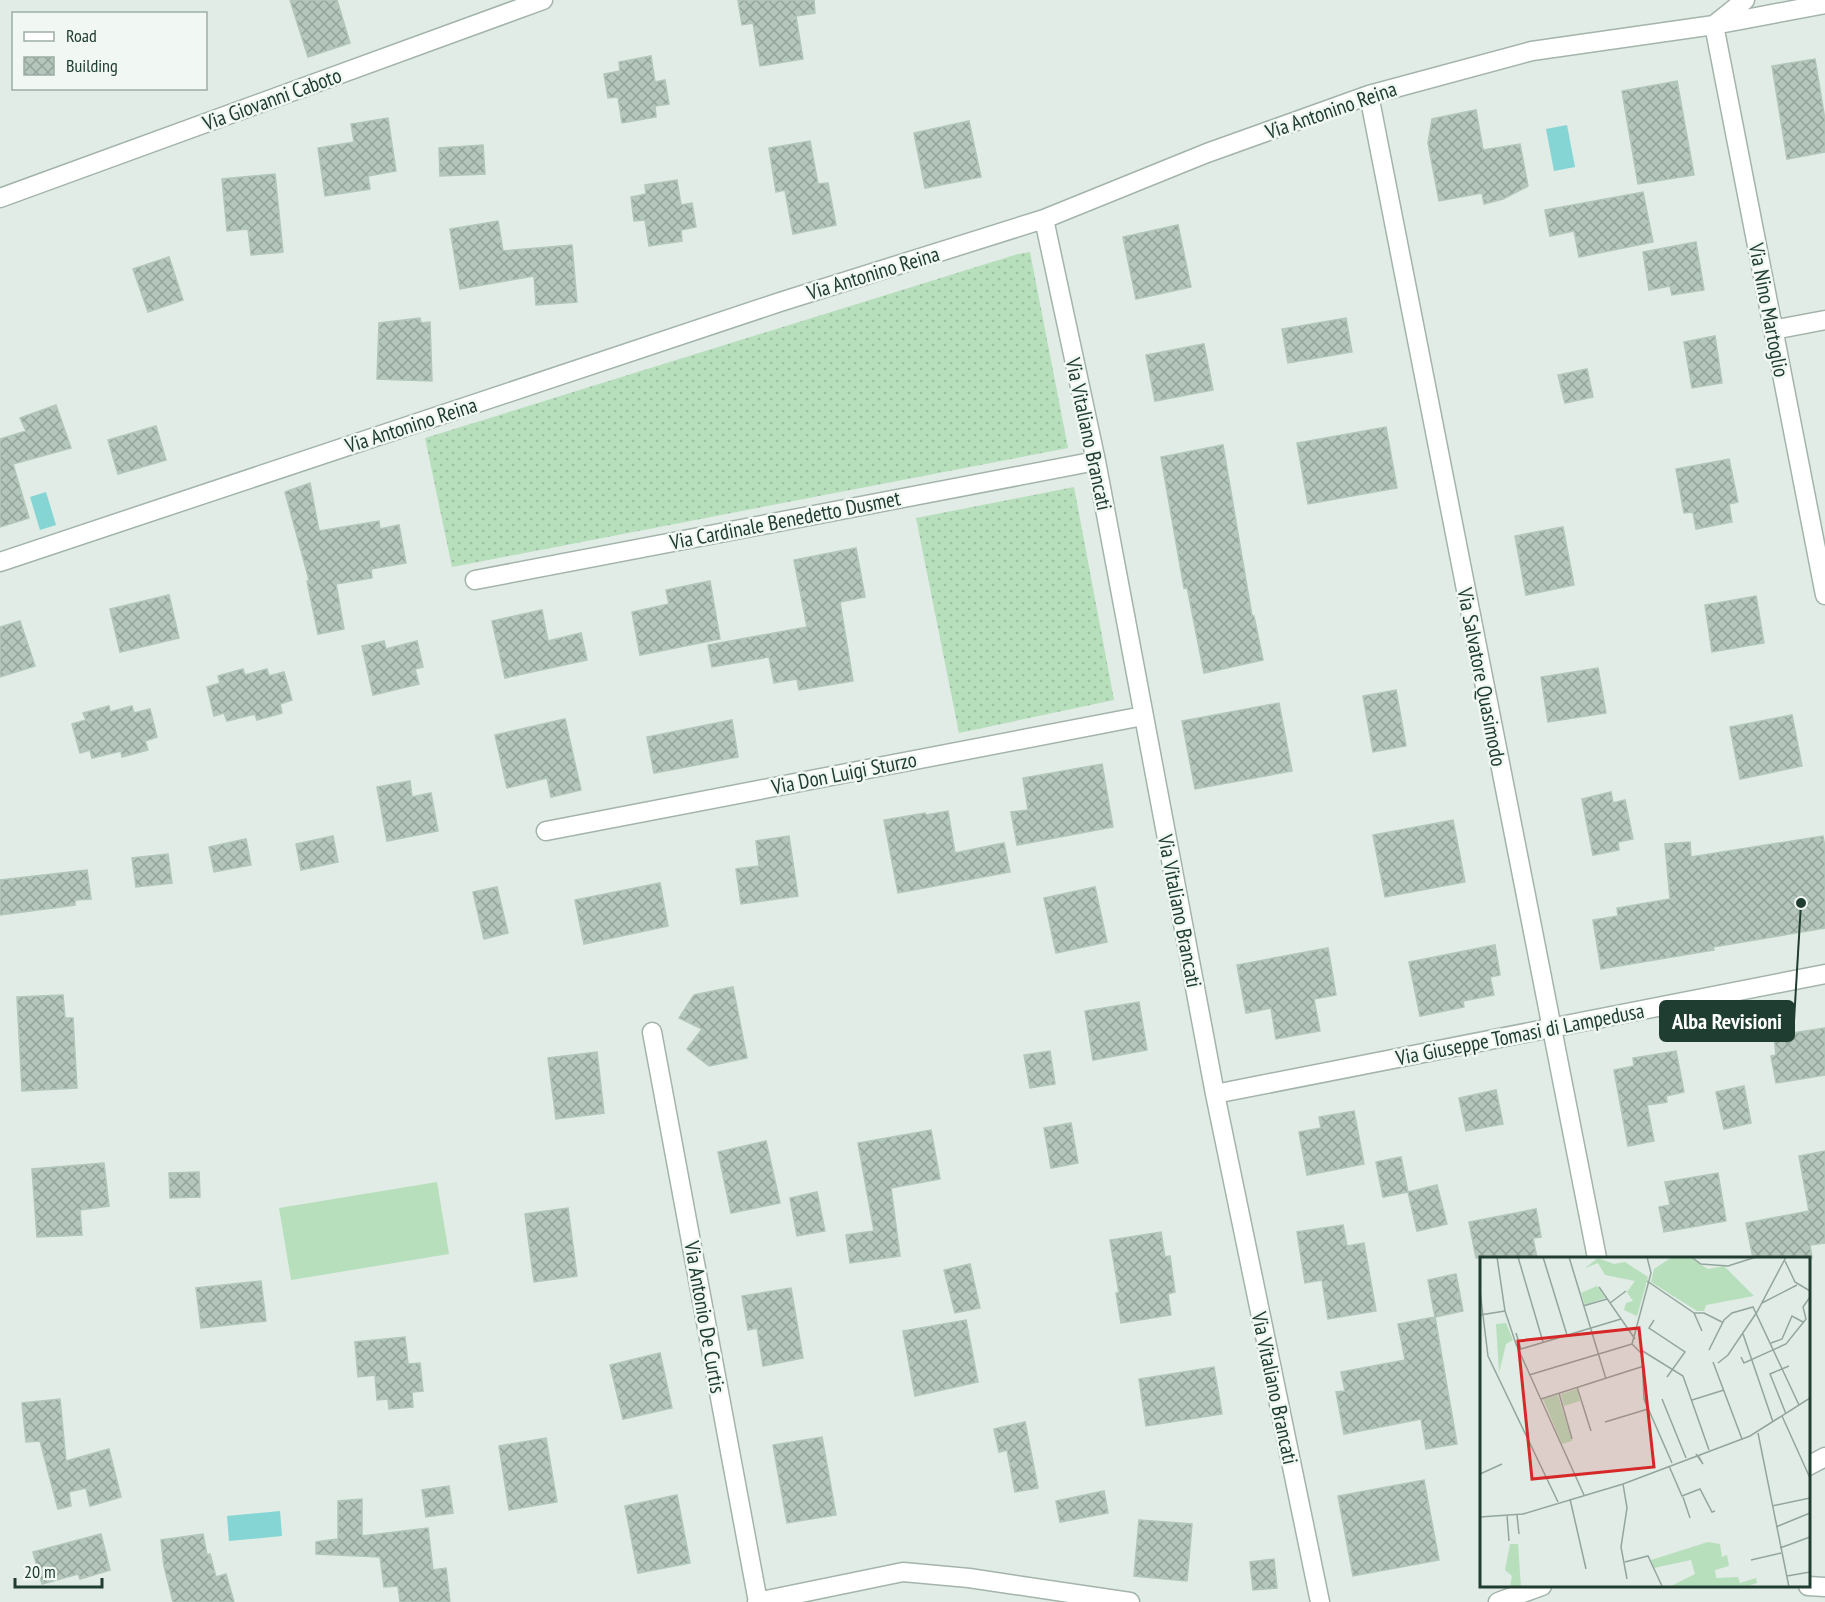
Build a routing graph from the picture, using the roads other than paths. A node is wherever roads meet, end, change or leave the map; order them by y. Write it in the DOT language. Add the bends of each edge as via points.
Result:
graph roads {
  1 [pos="543,0"];
  2 [pos="1745,0"];
  3 [pos="1825,4"];
  4 [pos="1714,25"];
  5 [pos="1369,95"];
  6 [pos="0,198"];
  7 [pos="1044,219"];
  8 [pos="1825,320"];
  9 [pos="1773,330"];
  10 [pos="1096,461"];
  11 [pos="0,562"];
  12 [pos="475,579"];
  13 [pos="1825,595"];
  14 [pos="1143,716"];
  15 [pos="546,831"];
  16 [pos="1825,974"];
  17 [pos="1551,1028"];
  18 [pos="652,1032"];
  19 [pos="1215,1094"];
  20 [pos="1597,1257"];
  21 [pos="1825,1457"];
  22 [pos="1810,1465"];
  23 [pos="1810,1586"];
  24 [pos="1825,1587"];
  25 [pos="1541,1591"];
  26 [pos="758,1602"];
  27 [pos="1130,1602"];
  28 [pos="1320,1602"];
  29 [pos="1498,1602"];
  1 -- 6 [label="street, Via Giovanni Caboto"];
  2 -- 4 [label="street"];
  3 -- 4 [label="street, Via Antonino Reina"];
  4 -- 5 [label="street, Via Antonino Reina" via="1532,51"];
  4 -- 9 [label="street, Via Nino Martoglio"];
  5 -- 7 [label="street, Via Antonino Reina" via="1207,153"];
  5 -- 17 [label="street, Via Salvatore Quasimodo"];
  7 -- 10 [label="street, Via Vitaliano Brancati"];
  7 -- 11 [label="street, Via Antonino Reina" via="780,302"];
  8 -- 9 [label="street"];
  9 -- 13 [label="street, Via Nino Martoglio"];
  10 -- 12 [label="street, Via Cardinale Benedetto Dusmet"];
  10 -- 14 [label="street, Via Vitaliano Brancati"];
  14 -- 15 [label="street, Via Don Luigi Sturzo"];
  14 -- 19 [label="street, Via Vitaliano Brancati"];
  16 -- 17 [label="street, Via Giuseppe Tomasi di Lampedusa"];
  17 -- 19 [label="street, Via Giuseppe Tomasi di Lampedusa"];
  17 -- 20 [label="street, Via Salvatore Quasimodo"];
  18 -- 26 [label="street, Via Antonio De Curtis"];
  19 -- 28 [label="street, Via Vitaliano Brancati"];
  21 -- 22 [label="street"];
  23 -- 24 [label="street"];
  25 -- 29 [label="street"];
  26 -- 27 [label="street" via="903,1572"];
}
